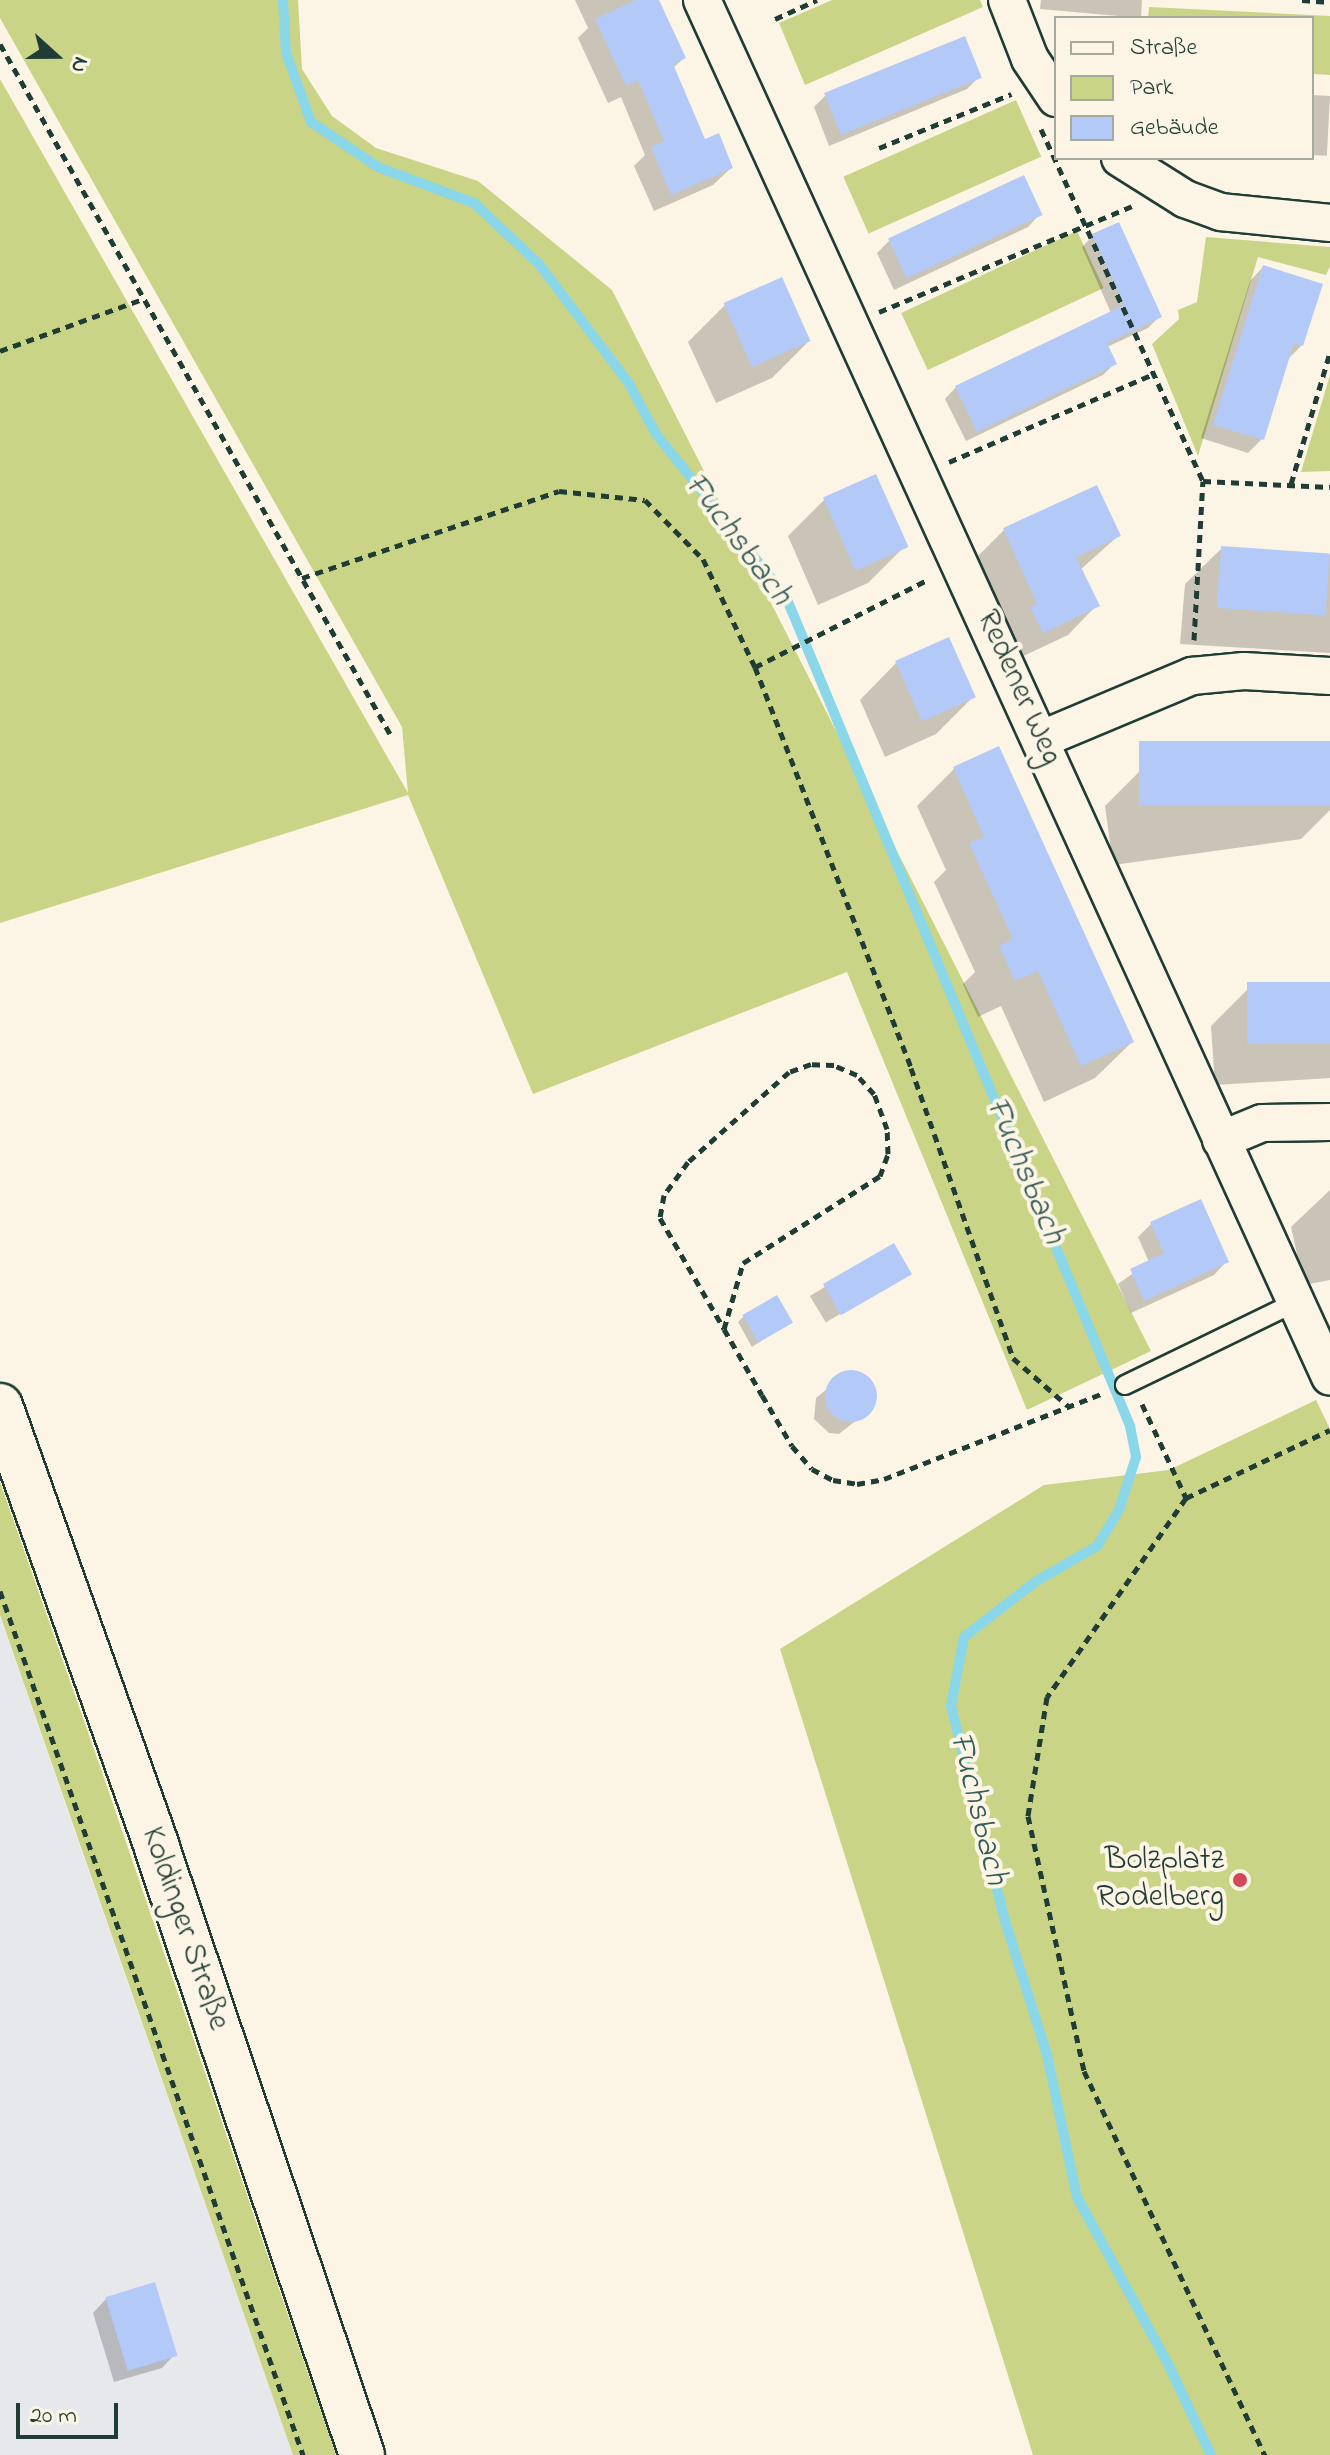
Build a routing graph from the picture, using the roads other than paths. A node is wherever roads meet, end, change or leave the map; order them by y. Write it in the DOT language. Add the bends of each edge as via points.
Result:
graph roads {
  1 [pos="702,0"];
  2 [pos="1007,0"];
  3 [pos="1051,92"];
  4 [pos="1133,168"];
  5 [pos="1330,223"];
  6 [pos="1330,676"];
  7 [pos="1042,739"];
  8 [pos="1330,1122"];
  9 [pos="1221,1140"];
  10 [pos="1296,1302"];
  11 [pos="1330,1377"];
  12 [pos="1129,1384"];
  13 [pos="0,1406"];
  14 [pos="362,2455"];
  1 -- 7 [label="street, Redener Weg"];
  2 -- 3 [label="street"];
  4 -- 5 [label="street" via="1220,212"];
  6 -- 7 [label="street" via="1244,671 1192,676"];
  7 -- 9 [label="street, Redener Weg"];
  8 -- 9 [label="street" via="1262,1123"];
  9 -- 10 [label="street, Redener Weg"];
  10 -- 11 [label="street, Redener Weg"];
  10 -- 12 [label="lane"];
  13 -- 14 [label="street, Koldinger Straße" via="157,1848"];
}
